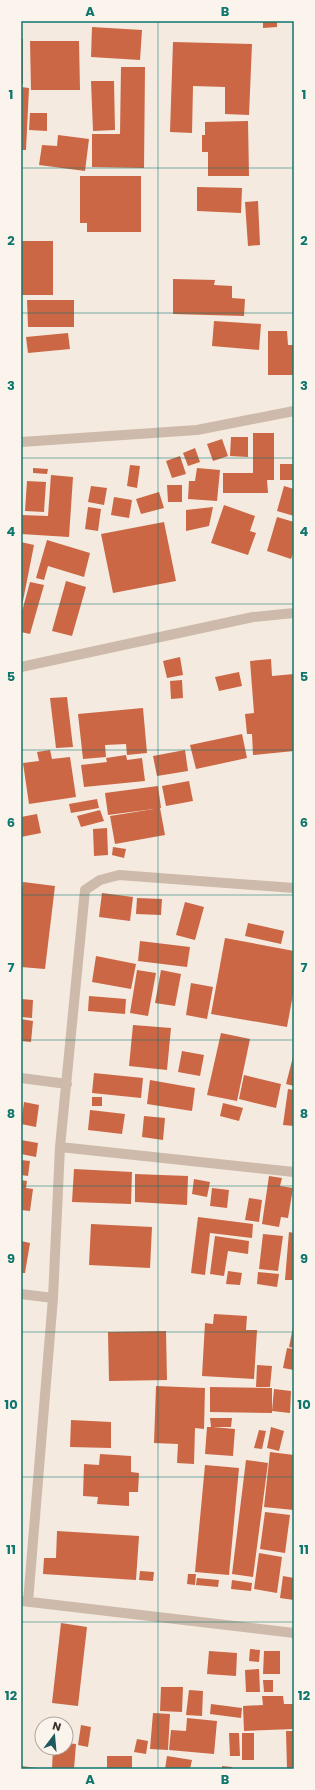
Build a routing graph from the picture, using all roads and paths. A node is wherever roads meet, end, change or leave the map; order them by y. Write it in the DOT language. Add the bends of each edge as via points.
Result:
graph roads {
  1 [pos="294,411"];
  2 [pos="21,442"];
  3 [pos="294,613"];
  4 [pos="21,667"];
  5 [pos="294,888"];
  6 [pos="21,1078"];
  7 [pos="67,1084"];
  8 [pos="60,1147"];
  9 [pos="294,1172"];
  10 [pos="21,1294"];
  11 [pos="53,1298"];
  12 [pos="24,1601"];
  13 [pos="294,1633"];
  1 -- 2 [label="street" via="197,430"];
  3 -- 4 [label="street" via="253,617"];
  5 -- 7 [label="street" via="119,875 100,880 85,890"];
  6 -- 7 [label="street"];
  7 -- 8 [label="street"];
  8 -- 9 [label="street"];
  8 -- 11 [label="street"];
  10 -- 11 [label="street"];
  11 -- 12 [label="street"];
  12 -- 13 [label="street"];
}
